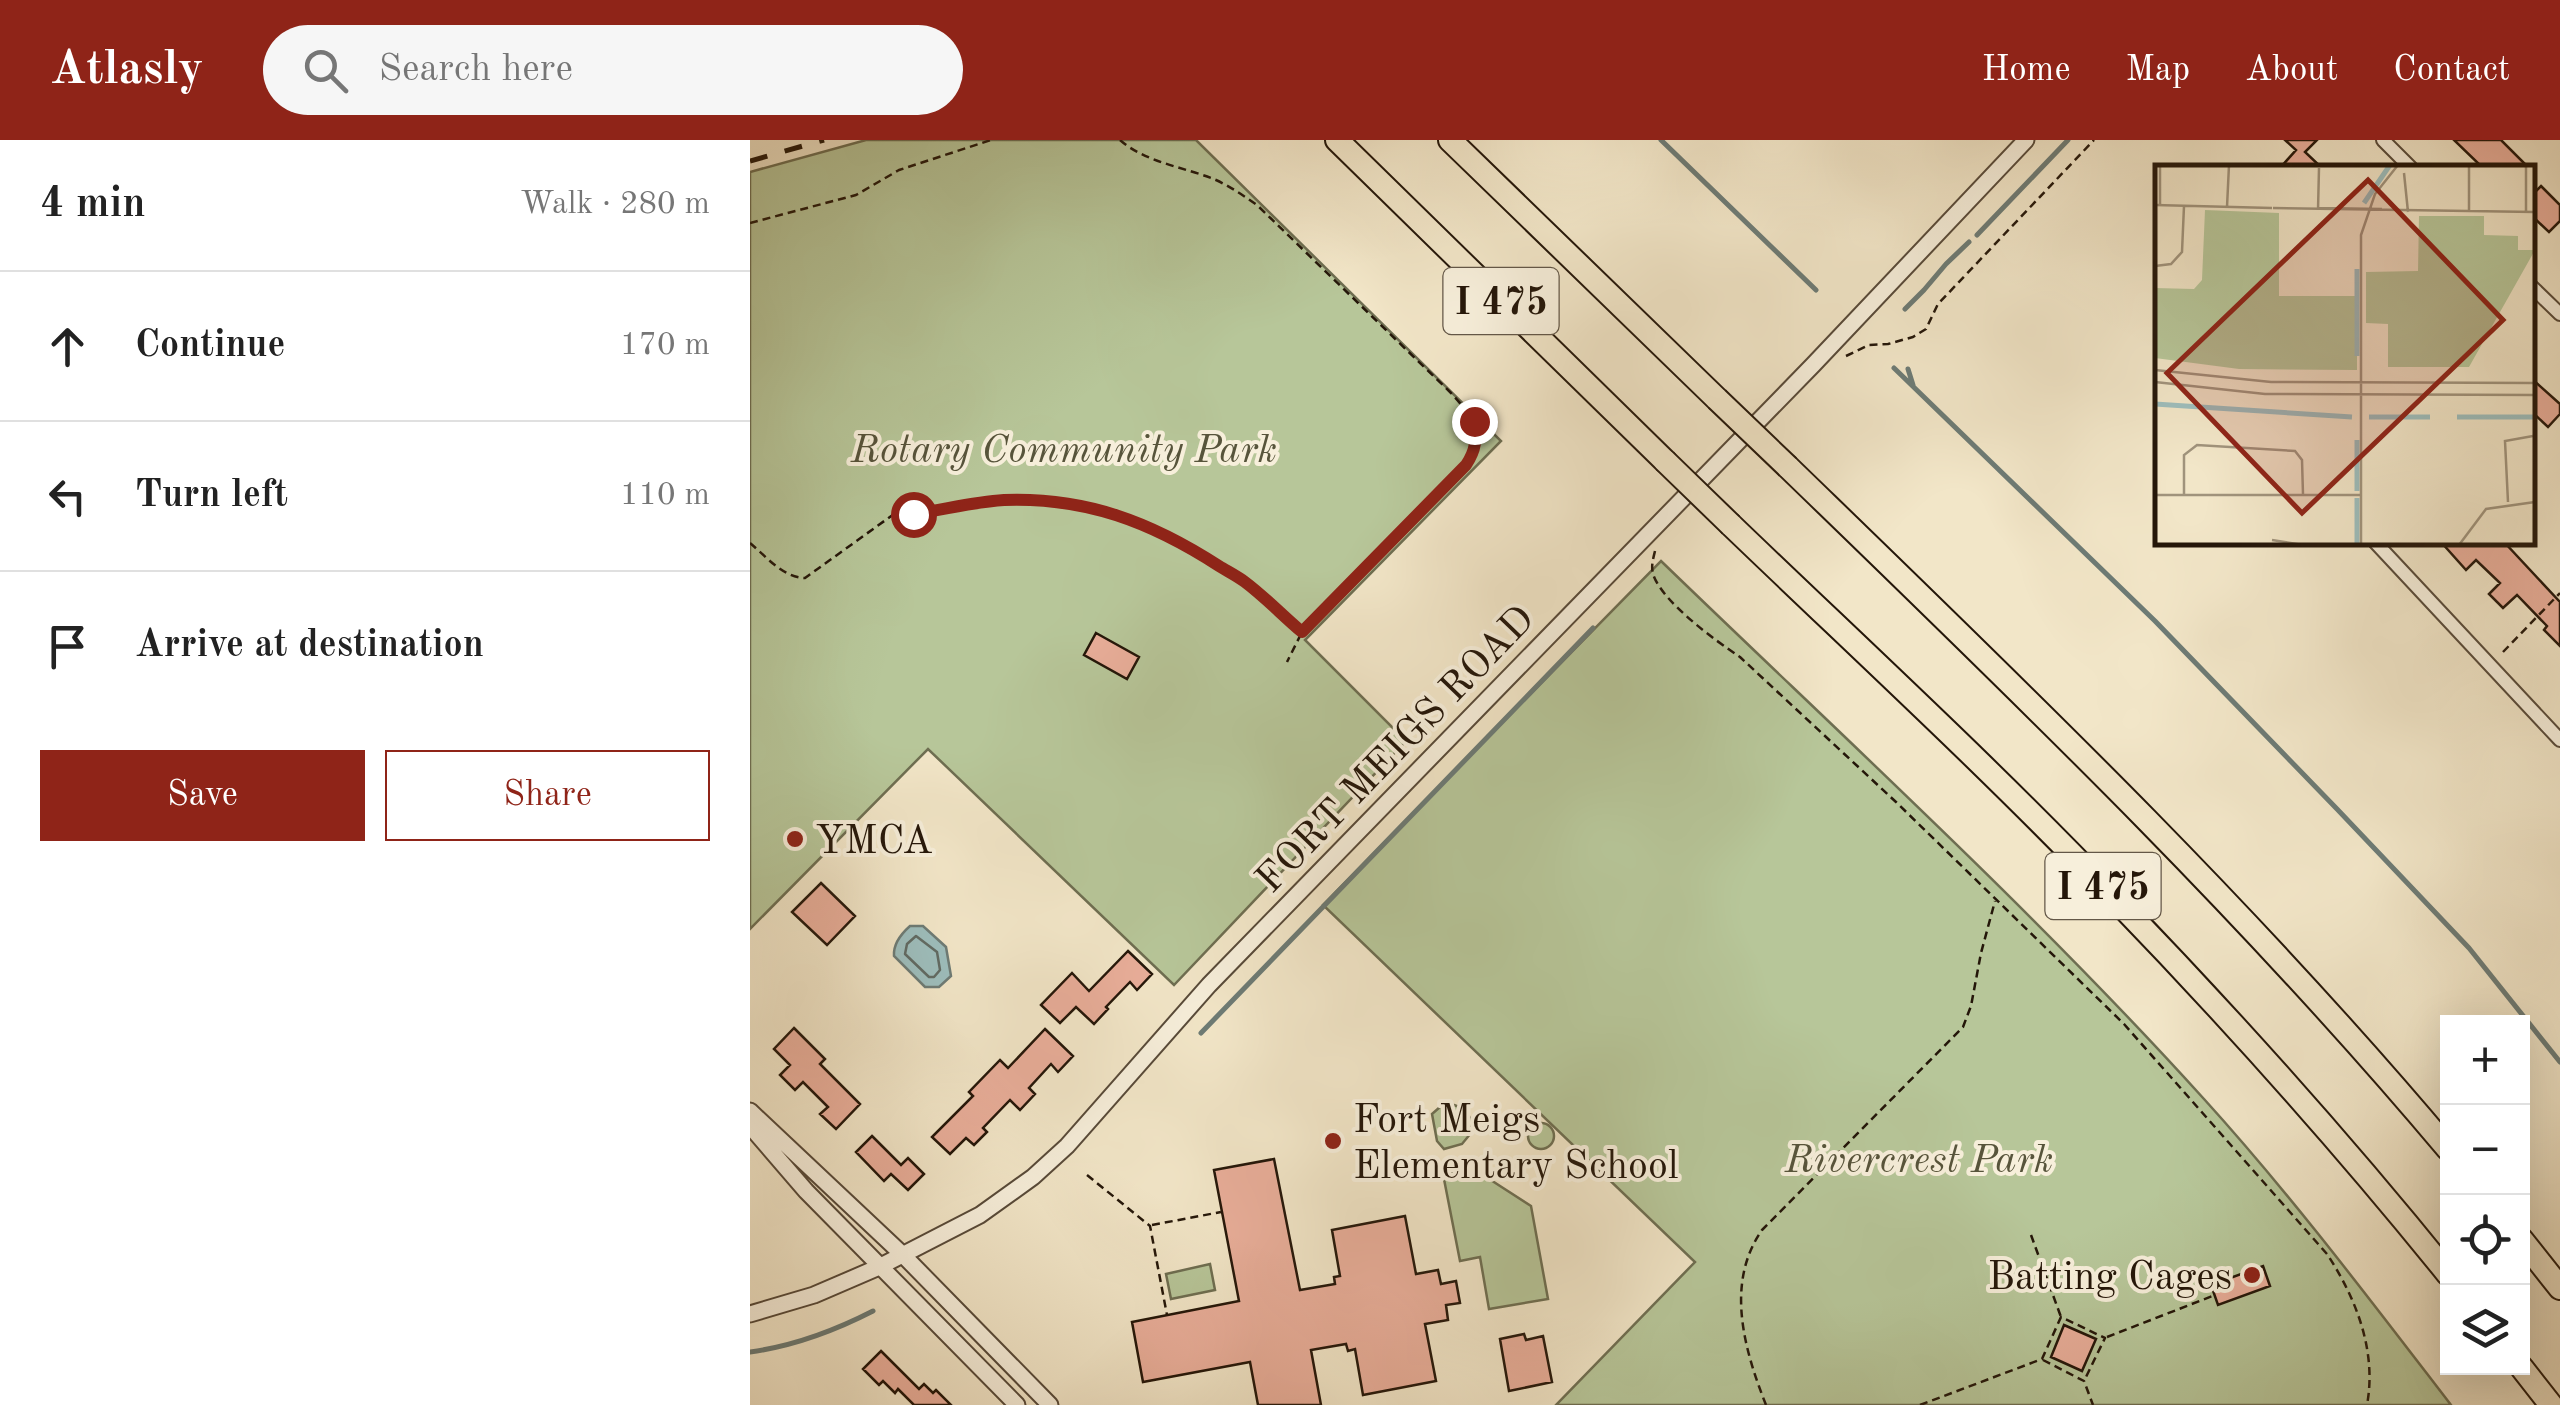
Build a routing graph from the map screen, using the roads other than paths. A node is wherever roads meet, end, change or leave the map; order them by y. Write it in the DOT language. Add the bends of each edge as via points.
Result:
graph roads {
  1 [pos="1337,140"];
  2 [pos="1450,140"];
  3 [pos="2026,140"];
  4 [pos="2383,140"];
  5 [pos="2408,165"];
  6 [pos="2535,290"];
  7 [pos="2560,314"];
  8 [pos="2378,545"];
  9 [pos="2560,740"];
  10 [pos="750,1111"];
  11 [pos="750,1126"];
  12 [pos="2440,1140"];
  13 [pos="2530,1250"];
  14 [pos="903,1255"];
  15 [pos="2440,1265"];
  16 [pos="879,1266"];
  17 [pos="2560,1288"];
  18 [pos="750,1314"];
  19 [pos="2527,1375"];
  20 [pos="1016,1405"];
  21 [pos="1050,1405"];
  22 [pos="2551,1405"];
  1 -- 15 [label="highway, I 475, bridge" via="2114,897 2307,1107"];
  2 -- 12 [label="highway, I 475, bridge" via="2196,868"];
  3 -- 14 [label="street, FORT MEIGS ROAD" via="1209,985 1067,1146 1004,1200"];
  4 -- 5 [label="street"];
  6 -- 7 [label="street"];
  8 -- 9 [label="street"];
  10 -- 14 [label="street"];
  11 -- 16 [label="street"];
  13 -- 17 [label="highway"];
  14 -- 16 [label="street, FORT MEIGS ROAD"];
  14 -- 21 [label="street"];
  16 -- 18 [label="street, FORT MEIGS ROAD"];
  16 -- 20 [label="street"];
  19 -- 22 [label="highway"];
}
